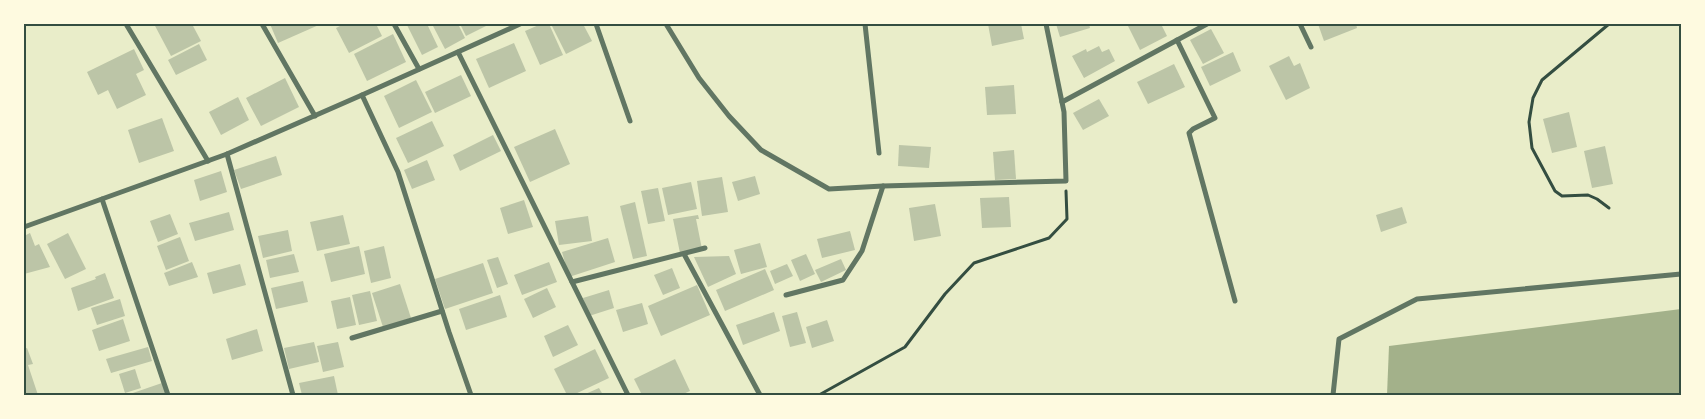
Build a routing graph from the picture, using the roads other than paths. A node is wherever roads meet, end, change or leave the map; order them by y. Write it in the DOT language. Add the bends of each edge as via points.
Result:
graph roads {
  1 [pos="126,24"];
  2 [pos="262,24"];
  3 [pos="394,24"];
  4 [pos="520,24"];
  5 [pos="596,24"];
  6 [pos="666,24"];
  7 [pos="865,24"];
  8 [pos="1046,24"];
  9 [pos="1207,24"];
  10 [pos="1300,24"];
  11 [pos="1177,40"];
  12 [pos="1311,47"];
  13 [pos="458,52"];
  14 [pos="419,69"];
  15 [pos="362,95"];
  16 [pos="1062,102"];
  17 [pos="315,116"];
  18 [pos="630,121"];
  19 [pos="879,153"];
  20 [pos="227,154"];
  21 [pos="208,161"];
  22 [pos="883,186"];
  23 [pos="102,199"];
  24 [pos="24,227"];
  25 [pos="705,248"];
  26 [pos="684,254"];
  27 [pos="1681,274"];
  28 [pos="572,282"];
  29 [pos="786,295"];
  30 [pos="1235,301"];
  31 [pos="442,311"];
  32 [pos="352,338"];
  33 [pos="168,395"];
  34 [pos="293,395"];
  35 [pos="471,395"];
  36 [pos="628,395"];
  37 [pos="760,395"];
  38 [pos="1333,395"];
  1 -- 21 [label="street"];
  2 -- 17 [label="street"];
  3 -- 14 [label="street"];
  4 -- 13 [label="street"];
  5 -- 18 [label="street"];
  6 -- 22 [label="street" via="699,78 761,150 829,189"];
  7 -- 19 [label="street"];
  8 -- 16 [label="street"];
  9 -- 11 [label="street"];
  10 -- 12 [label="street"];
  11 -- 16 [label="street"];
  11 -- 30 [label="street" via="1215,118 1189,133"];
  13 -- 14 [label="street"];
  13 -- 28 [label="street"];
  14 -- 15 [label="street"];
  15 -- 17 [label="street"];
  15 -- 31 [label="street" via="398,172"];
  16 -- 22 [label="street" via="1066,181"];
  17 -- 20 [label="street"];
  20 -- 21 [label="street"];
  20 -- 34 [label="street"];
  21 -- 23 [label="street"];
  22 -- 29 [label="street" via="862,251 843,280"];
  23 -- 24 [label="street"];
  23 -- 33 [label="street"];
  25 -- 26 [label="street"];
  26 -- 28 [label="street"];
  26 -- 37 [label="street"];
  27 -- 38 [label="street" via="1417,300 1339,339"];
  28 -- 36 [label="street"];
  31 -- 32 [label="street"];
  31 -- 35 [label="street"];
}
